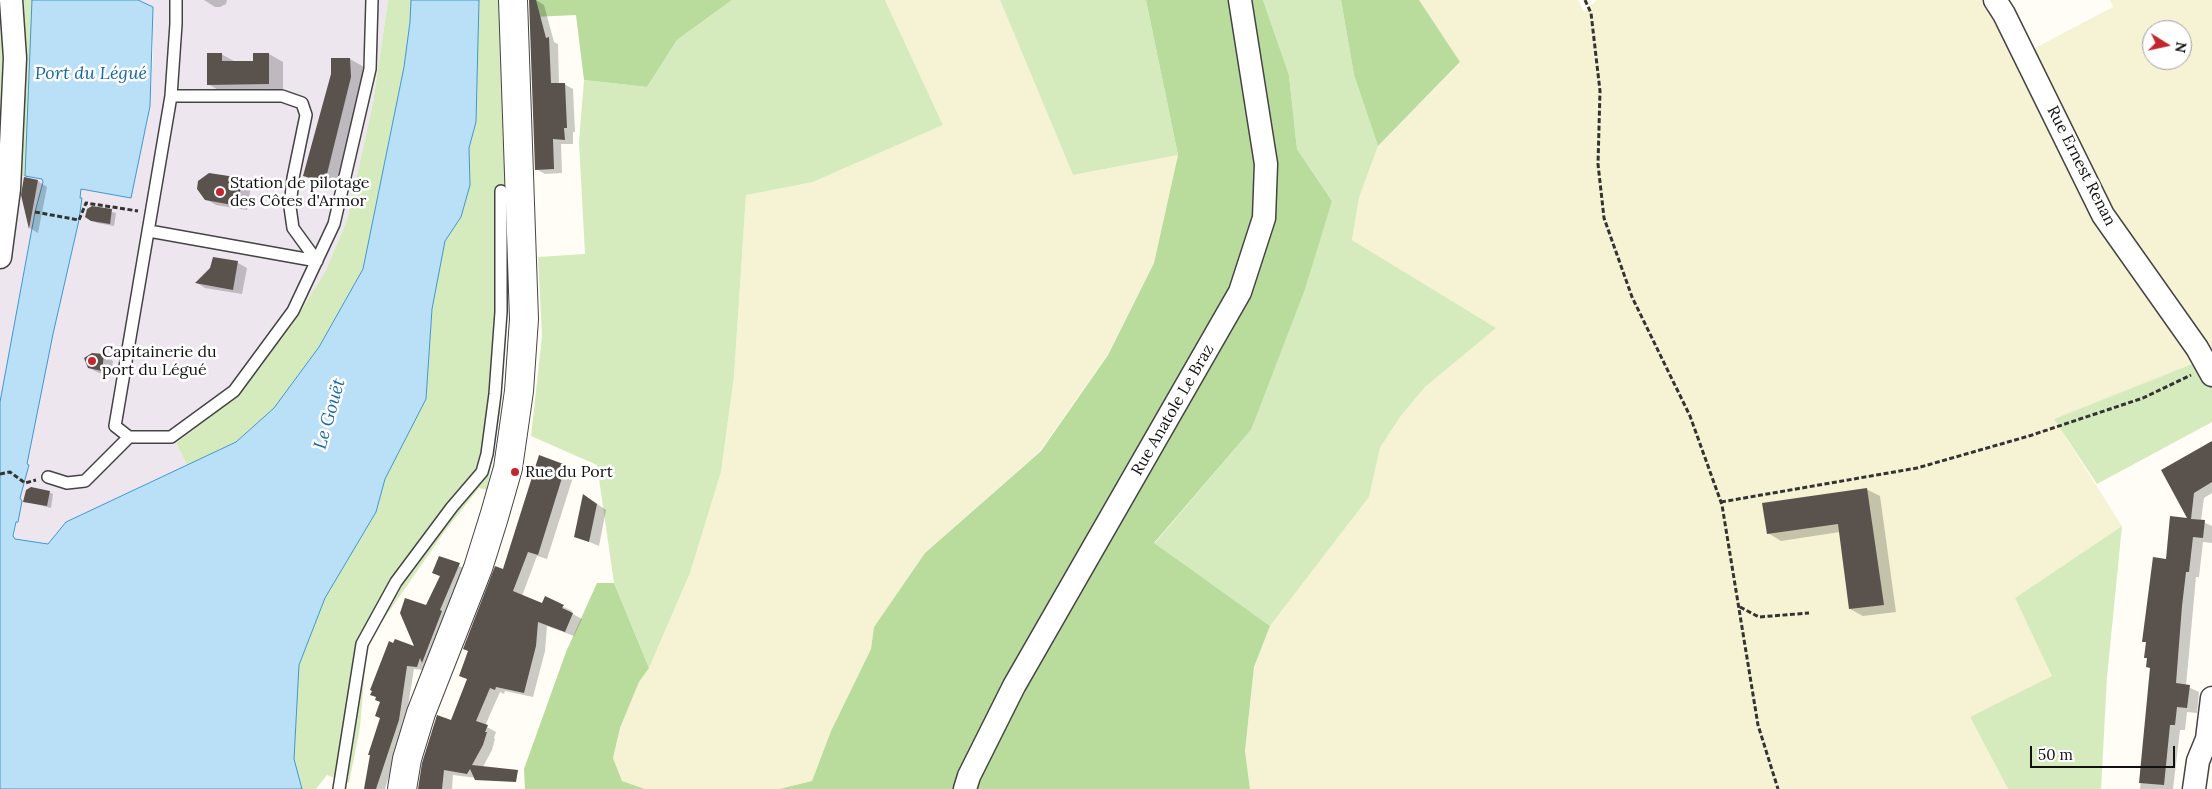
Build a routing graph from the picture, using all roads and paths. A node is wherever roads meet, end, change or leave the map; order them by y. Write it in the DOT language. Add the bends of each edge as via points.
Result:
graph roads {
  1 [pos="11,0"];
  2 [pos="176,0"];
  3 [pos="372,0"];
  4 [pos="513,0"];
  5 [pos="1240,0"];
  6 [pos="1586,0"];
  7 [pos="1999,7"];
  8 [pos="171,96"];
  9 [pos="501,191"];
  10 [pos="35,212"];
  11 [pos="151,214"];
  12 [pos="149,231"];
  13 [pos="0,257"];
  14 [pos="316,261"];
  15 [pos="2210,371"];
  16 [pos="129,438"];
  17 [pos="0,474"];
  18 [pos="48,477"];
  19 [pos="1722,505"];
  20 [pos="1740,607"];
  21 [pos="1809,613"];
  22 [pos="2212,698"];
  23 [pos="339,789"];
  24 [pos="402,789"];
  25 [pos="965,789"];
  26 [pos="1778,789"];
  27 [pos="2194,789"];
  1 -- 13 [label="street" via="15,58 9,189"];
  2 -- 8 [label="lane"];
  3 -- 14 [label="lane" via="370,69 334,224"];
  4 -- 24 [label="street" via="524,319 519,391 508,468 494,517 478,568 421,713"];
  5 -- 25 [label="street, Rue Anatole Le Braz" via="1266,164 1264,218 1240,292 1014,686"];
  6 -- 19 [label="path" via="1591,13 1600,91 1598,164 1604,218 1632,297 1690,416"];
  7 -- 15 [label="street, Rue Ernest Renan" via="2103,215"];
  8 -- 11 [label="lane"];
  8 -- 14 [label="lane" via="282,96 302,103 306,115 290,207 293,228"];
  9 -- 23 [label="lane" via="501,312 487,454 482,472 396,582 362,644"];
  10 -- 11 [label="path" via="79,220 86,203"];
  11 -- 12 [label="lane"];
  12 -- 14 [label="lane"];
  12 -- 16 [label="lane" via="115,426"];
  14 -- 16 [label="lane" via="293,311 234,391 172,436"];
  15 -- 19 [label="path" via="2143,398 2029,436 1916,468 1776,491 1721,502"];
  16 -- 18 [label="lane" via="85,481 67,483"];
  17 -- 18 [label="path" via="10,472 25,483"];
  19 -- 20 [label="path"];
  20 -- 21 [label="path" via="1759,617"];
  20 -- 26 [label="path" via="1758,726"];
  22 -- 27 [label="street" via="2208,739 2198,761"];
}
